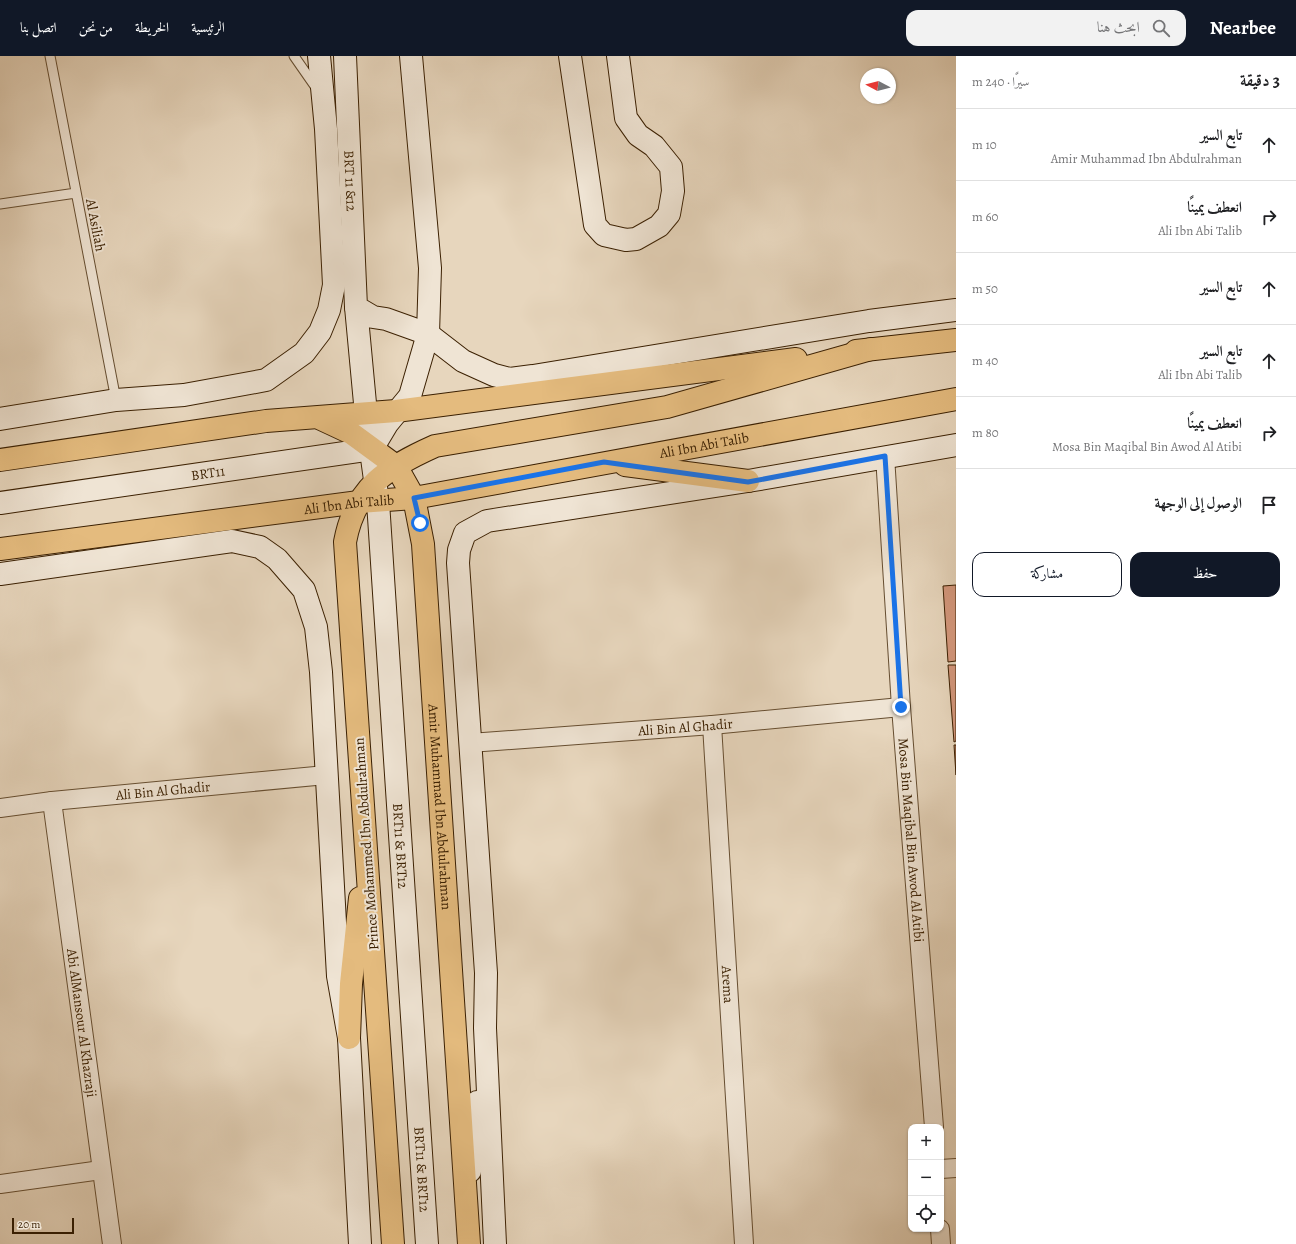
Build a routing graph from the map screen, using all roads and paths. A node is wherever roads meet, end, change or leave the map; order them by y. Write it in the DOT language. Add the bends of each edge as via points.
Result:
graph roads {
  1 [pos="50,56"];
  2 [pos="294,56"];
  3 [pos="319,56"];
  4 [pos="345,56"];
  5 [pos="411,56"];
  6 [pos="570,56"];
  7 [pos="618,56"];
  8 [pos="323,98"];
  9 [pos="76,192"];
  10 [pos="0,204"];
  11 [pos="356,307"];
  12 [pos="956,310"];
  13 [pos="428,334"];
  14 [pos="956,340"];
  15 [pos="871,349"];
  16 [pos="956,399"];
  17 [pos="116,400"];
  18 [pos="396,411"];
  19 [pos="366,414"];
  20 [pos="320,418"];
  21 [pos="0,420"];
  22 [pos="956,445"];
  23 [pos="372,449"];
  24 [pos="885,456"];
  25 [pos="0,460"];
  26 [pos="604,462"];
  27 [pos="396,466"];
  28 [pos="748,482"];
  29 [pos="371,495"];
  30 [pos="414,498"];
  31 [pos="0,503"];
  32 [pos="0,549"];
  33 [pos="0,574"];
  34 [pos="901,707"];
  35 [pos="712,725"];
  36 [pos="470,743"];
  37 [pos="326,775"];
  38 [pos="52,801"];
  39 [pos="0,808"];
  40 [pos="366,847"];
  41 [pos="485,1028"];
  42 [pos="349,1038"];
  43 [pos="934,1124"];
  44 [pos="956,1168"];
  45 [pos="944,1169"];
  46 [pos="101,1170"];
  47 [pos="0,1184"];
  48 [pos="466,1206"];
  49 [pos="940,1232"];
  50 [pos="112,1244"];
  51 [pos="360,1244"];
  52 [pos="393,1244"];
  53 [pos="427,1244"];
  54 [pos="469,1244"];
  55 [pos="495,1244"];
  56 [pos="744,1244"];
  57 [pos="941,1244"];
  1 -- 9 [label="lane, Al Asiliah"];
  2 -- 8 [label="lane"];
  3 -- 8 [label="street"];
  4 -- 11 [label="street, BRT 11 &12"];
  5 -- 13 [label="street" via="430,268"];
  6 -- 7 [label="street" via="595,225 604,235 636,240 659,226 669,214 673,191 671,168 654,146 638,134 626,118"];
  8 -- 17 [label="street" via="334,285 329,310 320,332 304,353 266,380 184,395"];
  9 -- 10 [label="lane"];
  9 -- 17 [label="lane, Al Asiliah"];
  11 -- 13 [label="street" via="373,317"];
  11 -- 19 [label="street, BRT 11 &12"];
  12 -- 13 [label="street" via="861,322 510,379 494,375 464,361"];
  13 -- 18 [label="street" via="410,396"];
  14 -- 15 [label="main road"];
  15 -- 18 [label="main road"];
  15 -- 27 [label="main road" via="667,407 435,446"];
  16 -- 26 [label="main road, Ali Ibn Abi Talib"];
  17 -- 21 [label="street"];
  18 -- 19 [label="main road"];
  18 -- 23 [label="street"];
  19 -- 20 [label="main road"];
  19 -- 23 [label="street, BRT 11 &12"];
  20 -- 23 [label="main road, Amir Muhammad Ibn Abdulrahman" via="350,433"];
  20 -- 25 [label="main road" via="266,421"];
  22 -- 24 [label="street"];
  23 -- 27 [label="main road, Amir Muhammad Ibn Abdulrahman"];
  23 -- 29 [label="street, Prince Mohammed Ibn Abdulrahman"];
  23 -- 31 [label="street, BRT11"];
  24 -- 28 [label="street"];
  24 -- 34 [label="street, Mosa Bin Maqibal Bin Awod Al Atibi"];
  26 -- 28 [label="main road"];
  26 -- 30 [label="main road, Ali Ibn Abi Talib"];
  27 -- 29 [label="main road" via="381,475"];
  27 -- 30 [label="main road, Amir Muhammad Ibn Abdulrahman"];
  28 -- 36 [label="street" via="487,520 465,533 458,563"];
  29 -- 30 [label="main road, Ali Ibn Abi Talib"];
  29 -- 32 [label="main road, Ali Ibn Abi Talib"];
  29 -- 40 [label="main road, Prince Mohammed Ibn Abdulrahman" via="349,524 346,542"];
  29 -- 53 [label="street, BRT11 & BRT12"];
  30 -- 48 [label="main road, Amir Muhammad Ibn Abdulrahman" via="423,544"];
  33 -- 37 [label="street" via="232,541 260,548 277,559 304,590 316,627"];
  34 -- 35 [label="street, Ali Bin Al Ghadir"];
  34 -- 43 [label="street, Mosa Bin Maqibal Bin Awod Al Atibi"];
  35 -- 36 [label="street, Ali Bin Al Ghadir"];
  35 -- 56 [label="street, Arema"];
  36 -- 41 [label="street" via="486,973"];
  37 -- 38 [label="street, Ali Bin Al Ghadir"];
  37 -- 42 [label="street" via="338,976"];
  38 -- 39 [label="street, Ali Bin Al Ghadir"];
  38 -- 46 [label="street, Abi AlMansour Al Khazraji"];
  40 -- 42 [label="main road" via="351,984"];
  40 -- 52 [label="main road, Prince Mohammed Ibn Abdulrahman"];
  41 -- 48 [label="street"];
  41 -- 55 [label="street"];
  42 -- 51 [label="street"];
  44 -- 45 [label="street"];
  46 -- 47 [label="street"];
  46 -- 50 [label="street, Abi AlMansour Al Khazraji"];
  48 -- 54 [label="main road, Amir Muhammad Ibn Abdulrahman"];
  49 -- 57 [label="street"];
}
